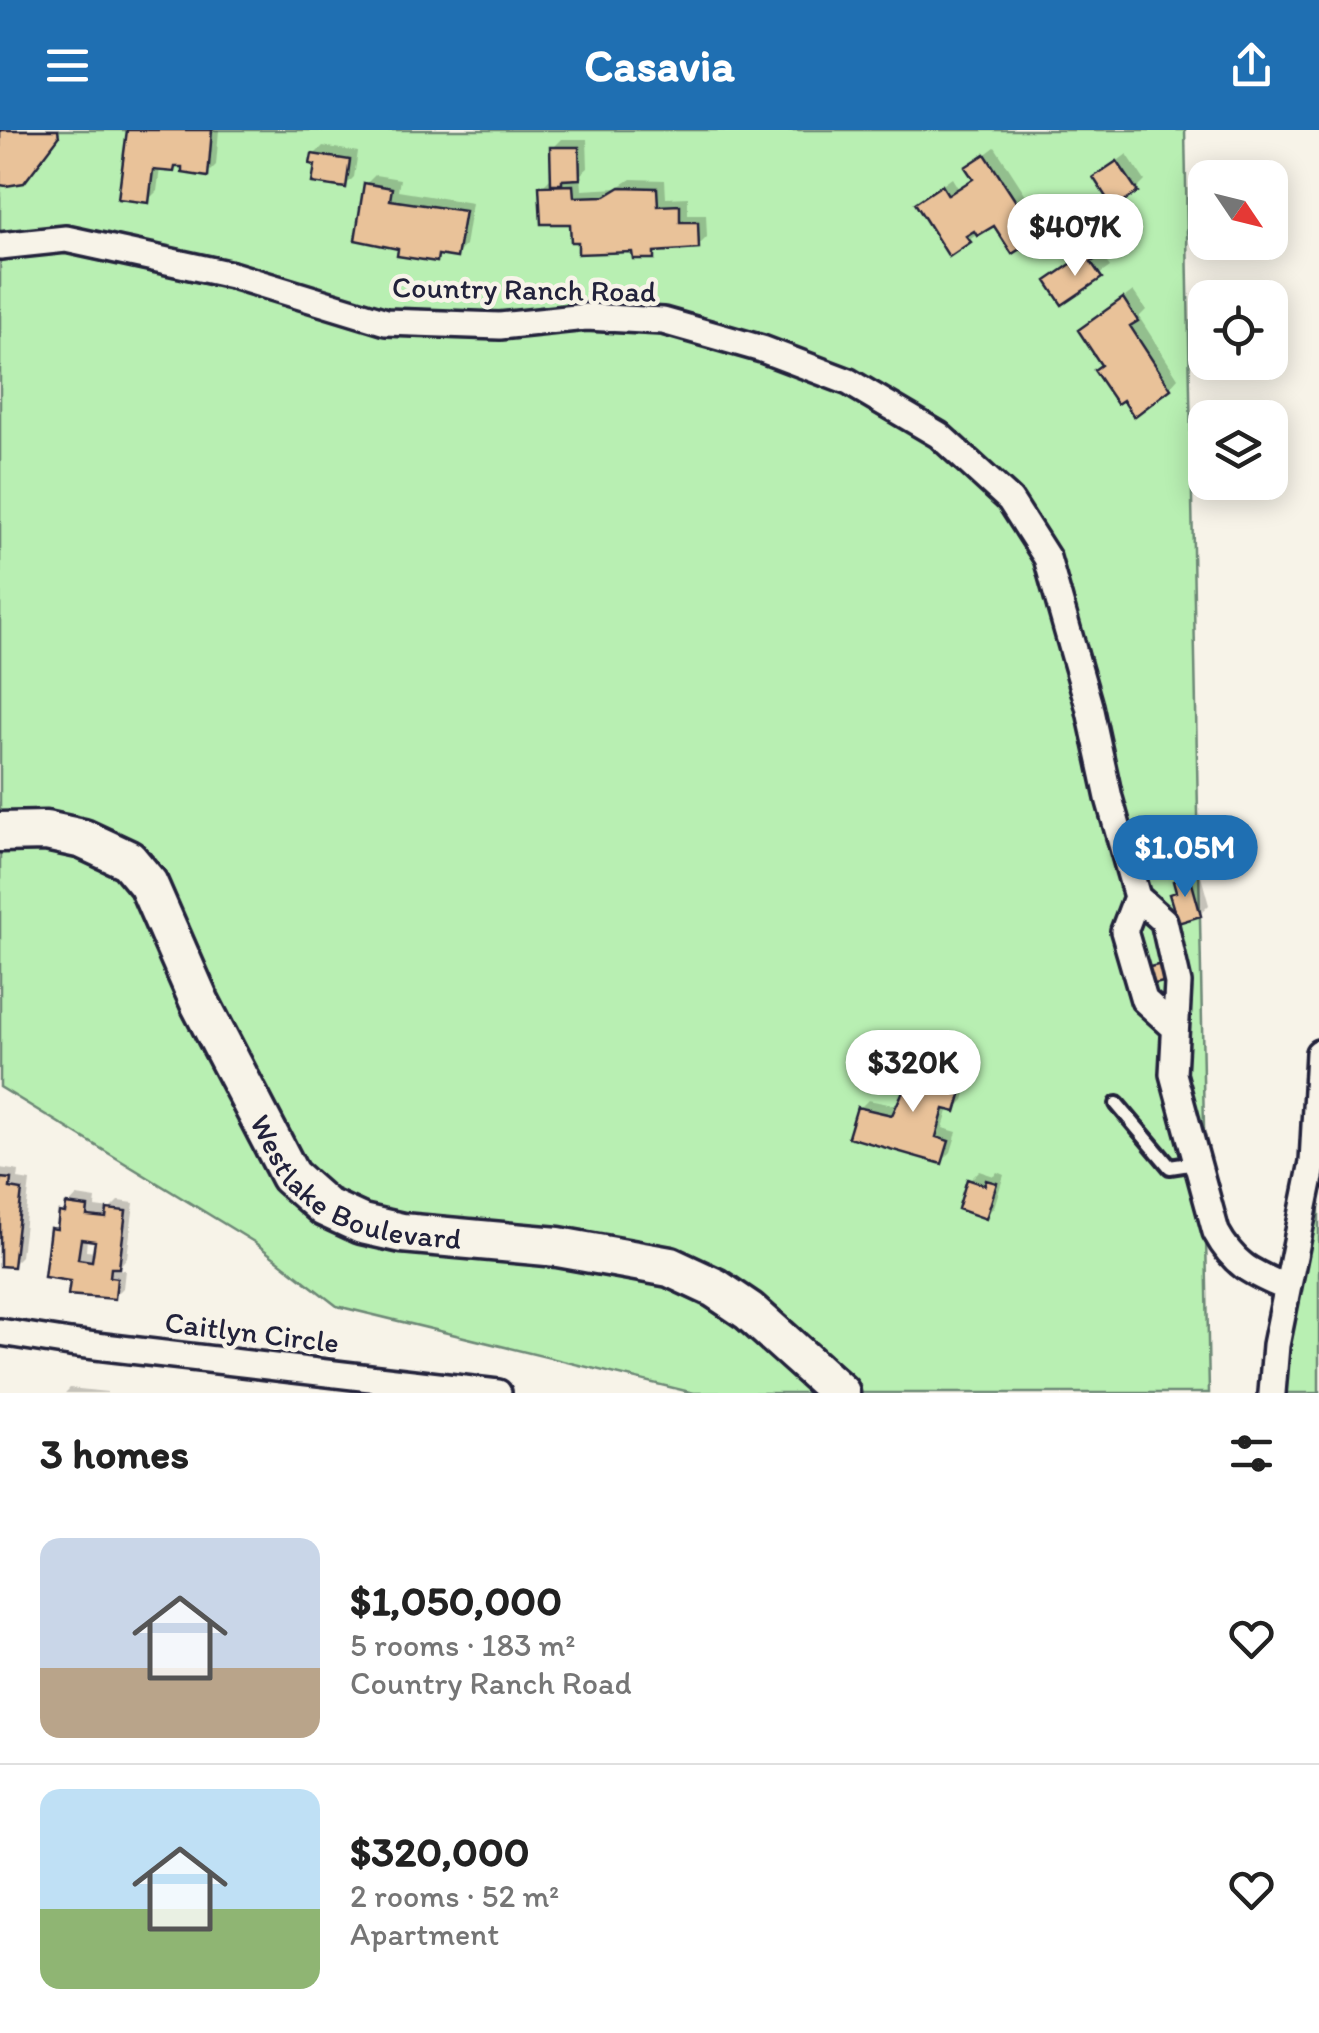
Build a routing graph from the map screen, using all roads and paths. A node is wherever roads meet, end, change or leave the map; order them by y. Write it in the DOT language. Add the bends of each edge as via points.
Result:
graph roads {
  1 [pos="0,246"];
  2 [pos="0,832"];
  3 [pos="1137,897"];
  4 [pos="1175,1028"];
  5 [pos="1319,1053"];
  6 [pos="1118,1104"];
  7 [pos="1196,1164"];
  8 [pos="1287,1288"];
  9 [pos="0,1332"];
  10 [pos="498,1393"];
  11 [pos="840,1393"];
  12 [pos="1272,1393"];
  1 -- 3 [label="street, Country Ranch Road" via="66,238 232,275 386,322 664,322 849,382 939,436 1010,500 1047,558"];
  2 -- 11 [label="main road, Westlake Boulevard" via="83,839 128,860 163,913 200,1003 290,1176 325,1207 402,1232 558,1247 670,1267 749,1311"];
  3 -- 4 [label="street, Country Ranch Road" via="1164,921 1178,983"];
  3 -- 4 [label="street, Country Ranch Road" via="1124,931 1144,1000"];
  4 -- 7 [label="street, Country Ranch Road" via="1173,1074"];
  5 -- 8 [label="street" via="1313,1162"];
  6 -- 7 [label="lane" via="1170,1167"];
  7 -- 8 [label="street, Country Ranch Road" via="1228,1254"];
  8 -- 12 [label="street"];
  9 -- 10 [label="street, Caitlyn Circle"];
}
